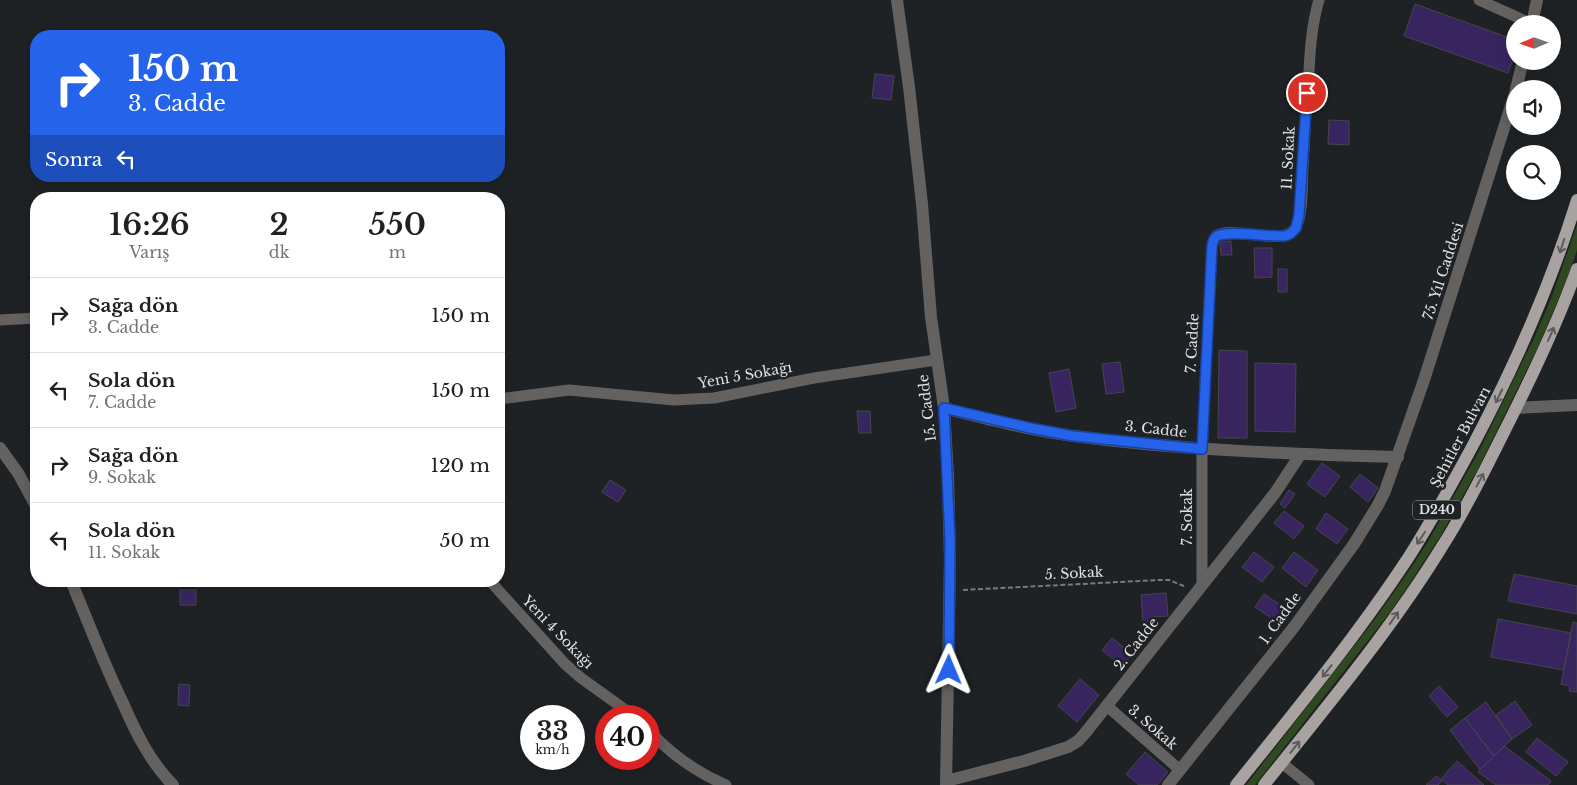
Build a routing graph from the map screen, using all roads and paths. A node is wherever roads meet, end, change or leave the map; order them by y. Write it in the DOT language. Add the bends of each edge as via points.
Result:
graph roads {
  1 [pos="897,0"];
  2 [pos="1319,0"];
  3 [pos="1479,0"];
  4 [pos="1537,0"];
  5 [pos="1512,15"];
  6 [pos="1534,15"];
  7 [pos="1506,121"];
  8 [pos="1577,200"];
  9 [pos="1214,238"];
  10 [pos="1577,269"];
  11 [pos="30,318"];
  12 [pos="0,320"];
  13 [pos="936,360"];
  14 [pos="505,398"];
  15 [pos="1577,405"];
  16 [pos="944,408"];
  17 [pos="1516,408"];
  18 [pos="0,448"];
  19 [pos="1202,449"];
  20 [pos="1300,455"];
  21 [pos="1398,457"];
  22 [pos="30,495"];
  23 [pos="73,587"];
  24 [pos="495,587"];
  25 [pos="1199,589"];
  26 [pos="950,591"];
  27 [pos="618,705"];
  28 [pos="1107,706"];
  29 [pos="660,744"];
  30 [pos="1282,763"];
  31 [pos="1180,770"];
  32 [pos="946,783"];
  33 [pos="173,785"];
  34 [pos="726,785"];
  35 [pos="1168,785"];
  36 [pos="1236,785"];
  37 [pos="1264,785"];
  38 [pos="1309,785"];
  1 -- 13 [label="street, 15. Cadde" via="922,204"];
  2 -- 9 [label="street, 11. Sokak" via="1313,26 1301,200 1296,228 1285,236 1231,234"];
  3 -- 5 [label="street"];
  4 -- 6 [label="street"];
  7 -- 21 [label="street, 75. Yıl Caddesi"];
  8 -- 36 [label="main road, Şehitler Bulvarı / D240, one-way" via="1527,336 1490,413 1432,519 1349,642"];
  9 -- 19 [label="street, 7. Cadde"];
  17 -- 10 [label="main road, D240, one-way" via="1557,322"];
  11 -- 12 [label="street"];
  13 -- 14 [label="street, Yeni 5 Sokağı" via="842,373 701,400 569,390"];
  13 -- 16 [label="street, 15. Cadde"];
  15 -- 17 [label="street"];
  16 -- 19 [label="street, 3. Cadde" via="1073,436"];
  16 -- 26 [label="street, 15. Cadde"];
  30 -- 17 [label="main road, D240, one-way" via="1385,630 1438,552 1480,480"];
  18 -- 22 [label="street"];
  19 -- 20 [label="street, 3. Cadde"];
  19 -- 25 [label="street, 7. Sokak"];
  20 -- 21 [label="street, 3. Cadde"];
  20 -- 25 [label="street, 2. Cadde" via="1275,493"];
  21 -- 31 [label="street, 1. Cadde" via="1385,491 1354,544"];
  23 -- 33 [label="street" via="134,727 150,756"];
  24 -- 27 [label="street, Yeni 4 Sokağı" via="565,664"];
  25 -- 26 [label="path, 5. Sokak" via="1159,580"];
  25 -- 28 [label="street, 2. Cadde"];
  26 -- 32 [label="street, 15. Cadde"];
  28 -- 31 [label="street, 3. Sokak"];
  28 -- 32 [label="street, 2. Cadde" via="1078,741 1068,747"];
  29 -- 34 [label="street" via="692,769"];
  30 -- 37 [label="main road, D240"];
  30 -- 38 [label="street"];
  31 -- 35 [label="street, 1. Cadde"];
}
